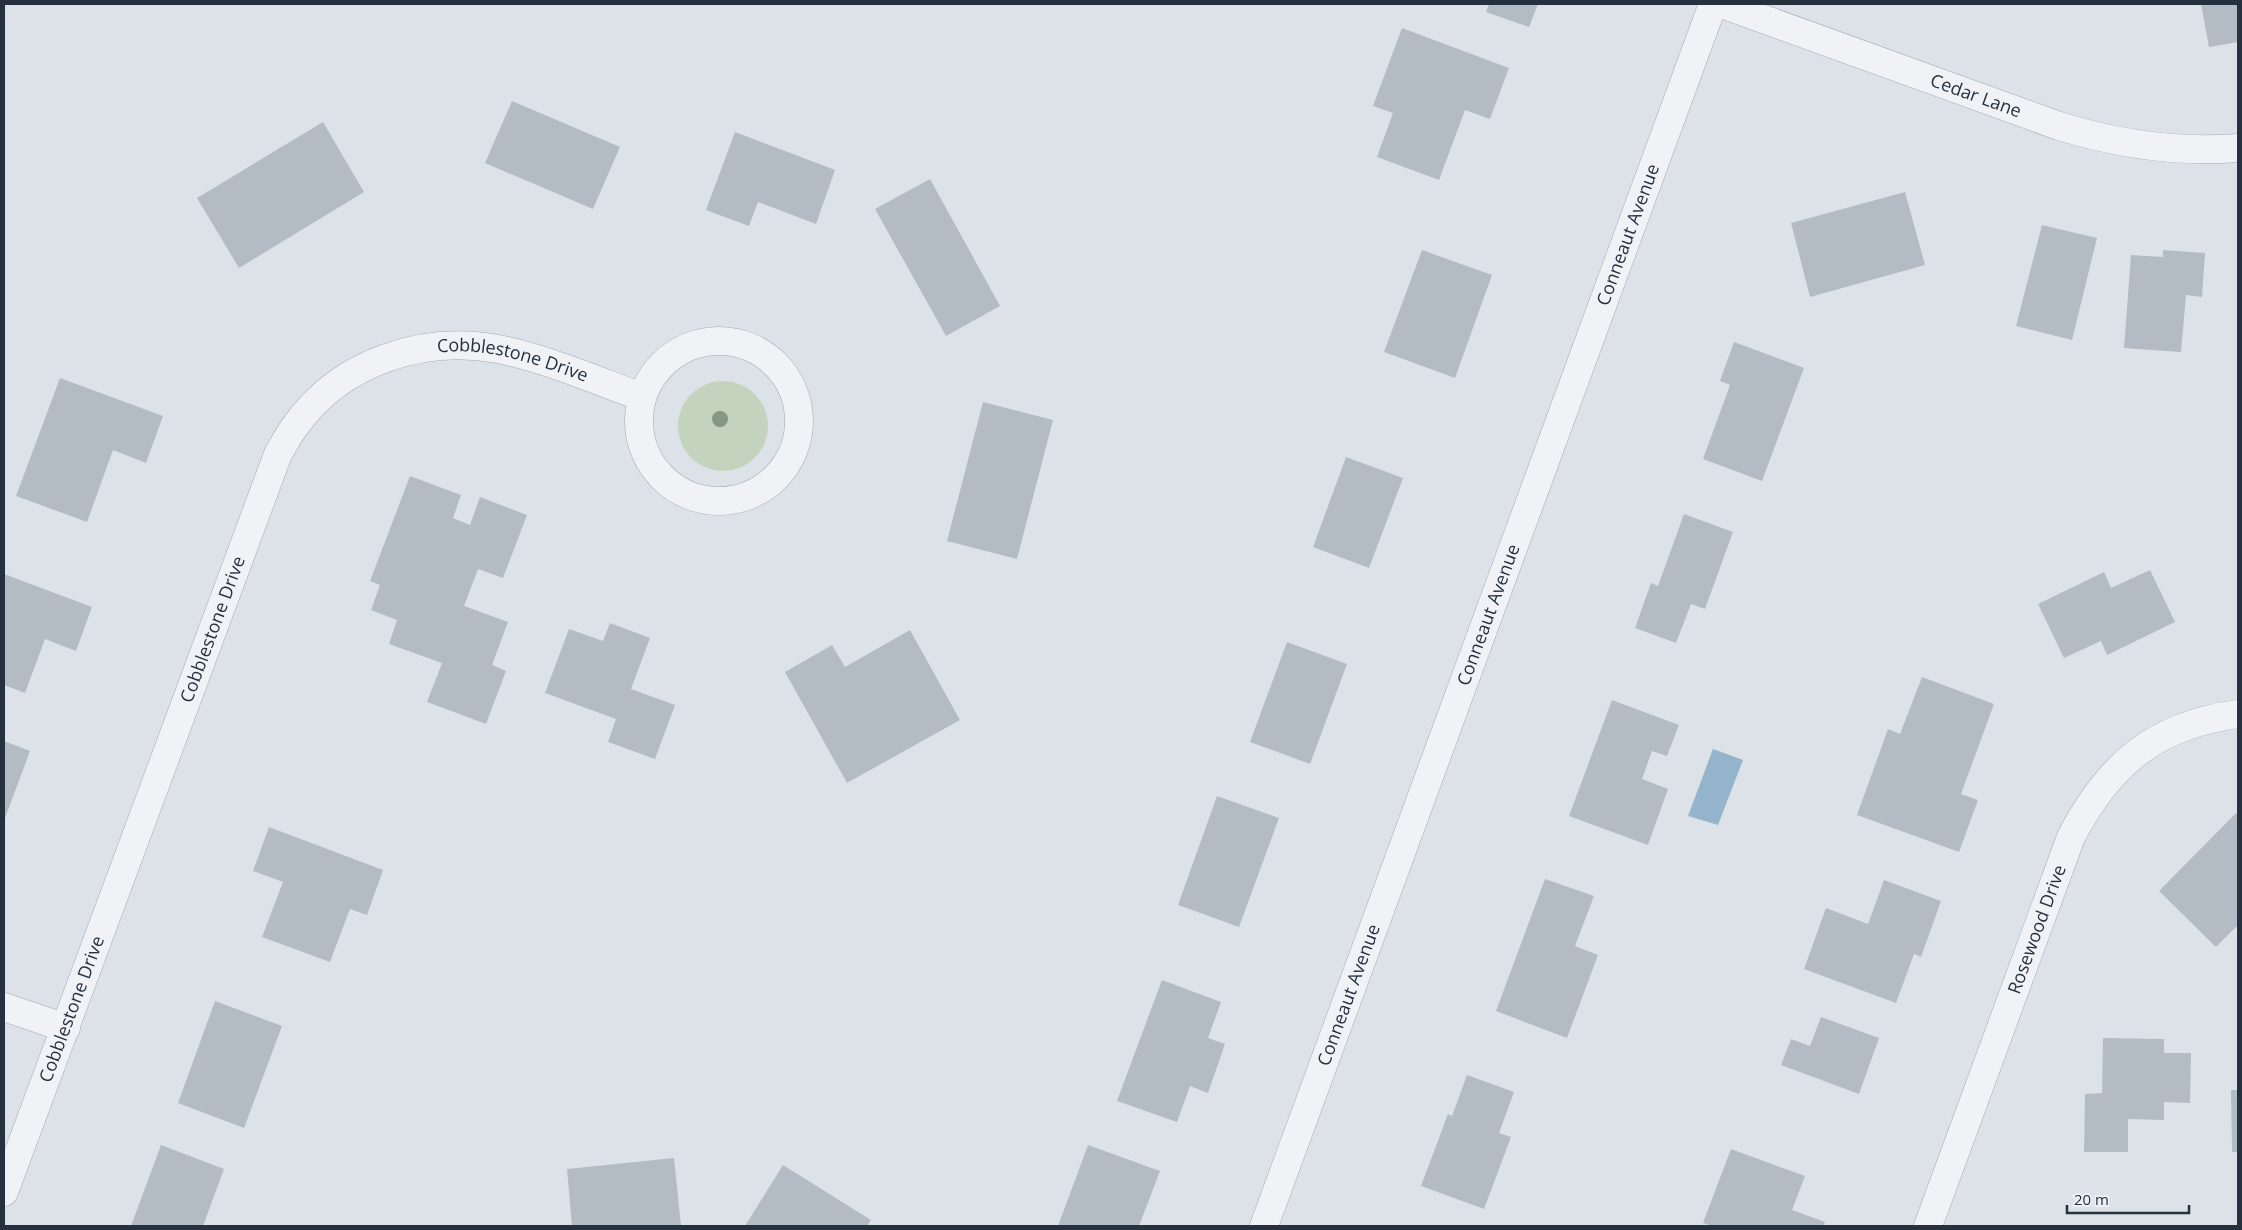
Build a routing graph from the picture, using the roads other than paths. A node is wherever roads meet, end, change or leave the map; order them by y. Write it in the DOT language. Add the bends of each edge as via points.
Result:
graph roads {
  1 [pos="1713,4"];
  2 [pos="1722,4"];
  3 [pos="2238,148"];
  4 [pos="642,397"];
  5 [pos="2238,714"];
  6 [pos="4,1007"];
  7 [pos="66,1028"];
  8 [pos="4,1192"];
  9 [pos="1264,1226"];
  10 [pos="1928,1226"];
  1 -- 9 [label="street, Conneaut Avenue"];
  2 -- 3 [label="street, Cedar Lane" via="2090,135 2144,146 2209,150"];
  4 -- 4 [label="street" via="639,424 644,450 658,474 679,491 705,500 732,501 758,491 780,475 794,451 800,426 797,400 787,376 769,357 746,344 721,340 696,343 672,355 654,373"];
  4 -- 7 [label="street, Cobblestone Drive" via="498,349 465,346 424,348 378,361 342,380 317,400 278,454"];
  5 -- 10 [label="street, Rosewood Drive" via="2184,726 2155,740 2128,759 2086,808 2071,837"];
  6 -- 7 [label="street"];
  7 -- 8 [label="street, Cobblestone Drive"];
}
